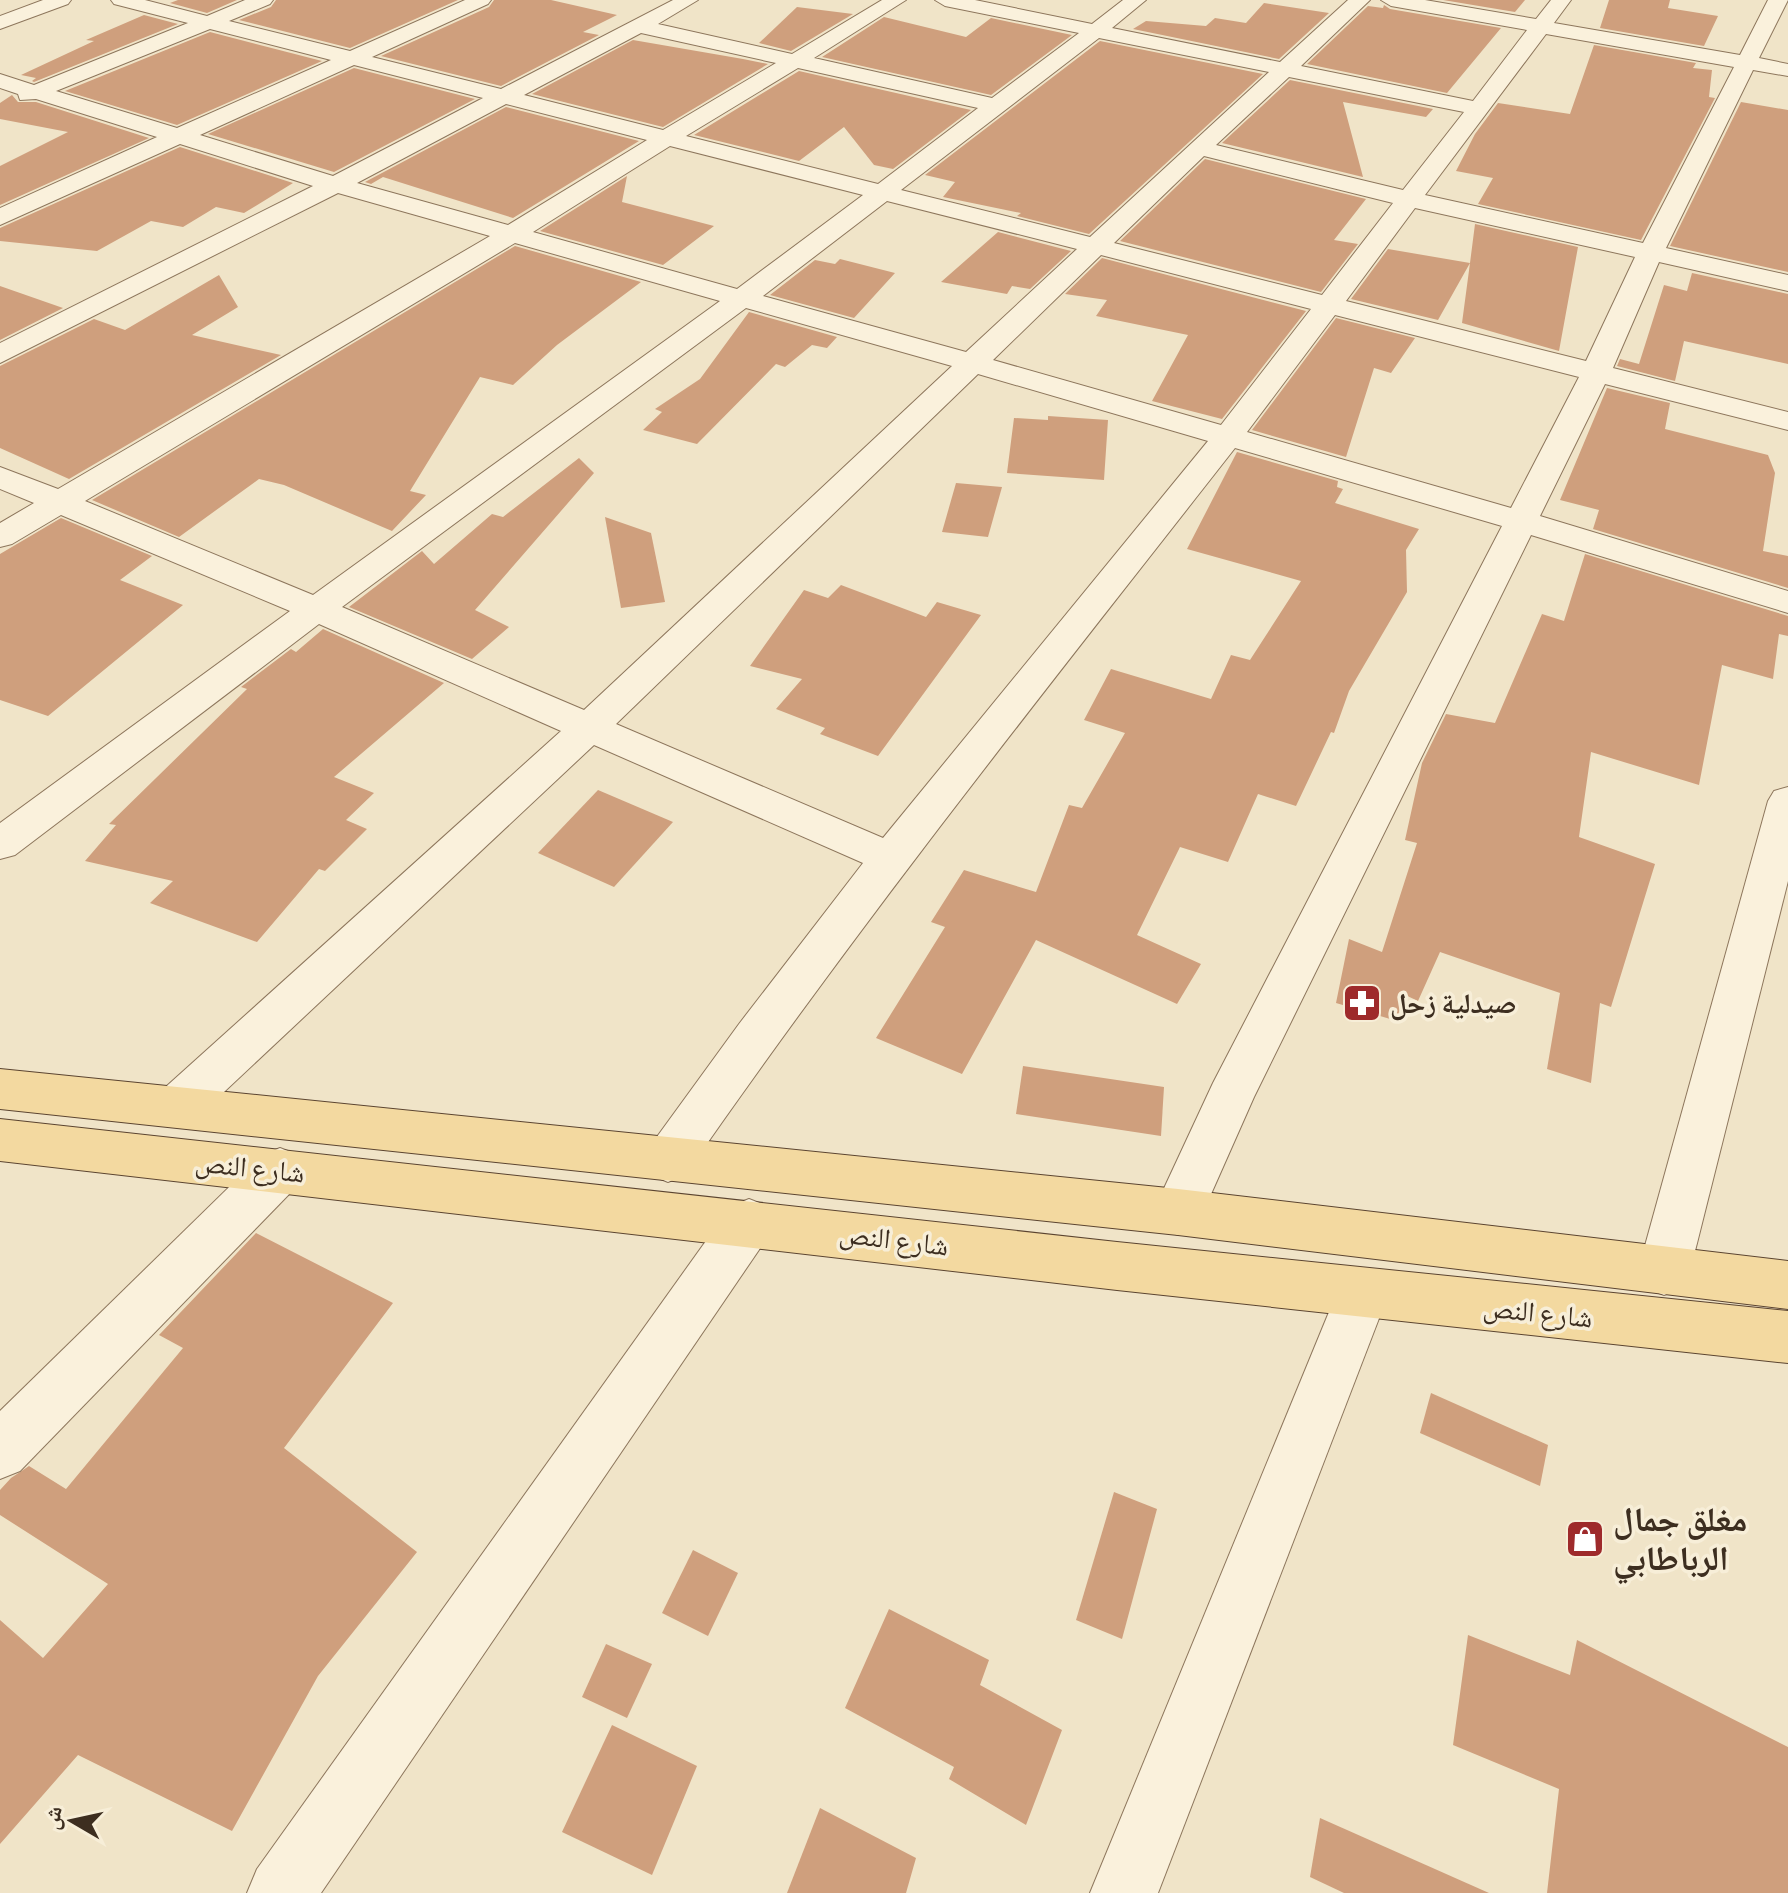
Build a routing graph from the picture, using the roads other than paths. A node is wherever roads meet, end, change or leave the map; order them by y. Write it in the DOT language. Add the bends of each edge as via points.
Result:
graph roads {
  1 [pos="61,0"];
  2 [pos="121,0"];
  3 [pos="263,0"];
  4 [pos="481,0"];
  5 [pos="688,0"];
  6 [pos="896,0"];
  7 [pos="945,0"];
  8 [pos="1136,0"];
  9 [pos="1360,0"];
  10 [pos="1391,0"];
  11 [pos="1778,0"];
  12 [pos="1551,13"];
  13 [pos="210,22"];
  14 [pos="0,23"];
  15 [pos="639,26"];
  16 [pos="1095,29"];
  17 [pos="350,59"];
  18 [pos="793,61"];
  19 [pos="1747,63"];
  20 [pos="1287,70"];
  21 [pos="1788,70"];
  22 [pos="0,81"];
  23 [pos="36,92"];
  24 [pos="503,97"];
  25 [pos="993,105"];
  26 [pos="0,107"];
  27 [pos="1476,108"];
  28 [pos="178,135"];
  29 [pos="666,138"];
  30 [pos="1199,148"];
  31 [pos="335,185"];
  32 [pos="883,191"];
  33 [pos="1409,199"];
  34 [pos="0,217"];
  35 [pos="514,233"];
  36 [pos="1098,245"];
  37 [pos="1651,252"];
  38 [pos="1788,283"];
  39 [pos="744,297"];
  40 [pos="1329,304"];
  41 [pos="0,354"];
  42 [pos="972,363"];
  43 [pos="1596,372"];
  44 [pos="1788,421"];
  45 [pos="1227,438"];
  46 [pos="0,477"];
  47 [pos="60,501"];
  48 [pos="1518,520"];
  49 [pos="0,537"];
  50 [pos="1788,602"];
  51 [pos="316,609"];
  52 [pos="588,728"];
  53 [pos="1788,801"];
  54 [pos="0,844"];
  55 [pos="890,858"];
  56 [pos="0,1089"];
  57 [pos="176,1107"];
  58 [pos="0,1140"];
  59 [pos="668,1160"];
  60 [pos="280,1170"];
  61 [pos="1178,1212"];
  62 [pos="749,1222"];
  63 [pos="1664,1271"];
  64 [pos="1788,1285"];
  65 [pos="1362,1295"];
  66 [pos="1788,1337"];
  67 [pos="0,1451"];
  68 [pos="281,1893"];
  69 [pos="1124,1893"];
  1 -- 14 [label="street"];
  2 -- 13 [label="street"];
  3 -- 13 [label="street"];
  4 -- 17 [label="street"];
  5 -- 15 [label="street"];
  6 -- 18 [label="street"];
  7 -- 16 [label="street"];
  8 -- 16 [label="street"];
  9 -- 20 [label="street"];
  10 -- 12 [label="street"];
  11 -- 19 [label="street"];
  12 -- 19 [label="street"];
  12 -- 27 [label="street"];
  13 -- 17 [label="street"];
  13 -- 23 [label="street"];
  15 -- 18 [label="street"];
  15 -- 24 [label="street"];
  16 -- 20 [label="street"];
  16 -- 25 [label="street"];
  17 -- 24 [label="street"];
  17 -- 28 [label="street"];
  18 -- 25 [label="street"];
  18 -- 29 [label="street"];
  19 -- 21 [label="street"];
  19 -- 37 [label="street"];
  20 -- 27 [label="street"];
  20 -- 30 [label="street"];
  22 -- 23 [label="street"];
  23 -- 26 [label="street"];
  23 -- 28 [label="street"];
  24 -- 29 [label="street"];
  24 -- 31 [label="street"];
  25 -- 32 [label="street"];
  27 -- 33 [label="street"];
  28 -- 31 [label="street"];
  28 -- 34 [label="street"];
  29 -- 32 [label="street"];
  29 -- 35 [label="street"];
  30 -- 33 [label="street"];
  30 -- 36 [label="street"];
  31 -- 35 [label="street"];
  31 -- 41 [label="street"];
  32 -- 36 [label="street"];
  32 -- 39 [label="street"];
  33 -- 37 [label="street"];
  33 -- 40 [label="street"];
  35 -- 39 [label="street"];
  35 -- 47 [label="street"];
  36 -- 40 [label="street"];
  36 -- 42 [label="street"];
  37 -- 38 [label="street"];
  37 -- 43 [label="street"];
  39 -- 42 [label="street"];
  39 -- 51 [label="street"];
  40 -- 43 [label="street"];
  40 -- 45 [label="street"];
  42 -- 45 [label="street"];
  42 -- 52 [label="street"];
  43 -- 44 [label="street"];
  43 -- 48 [label="street"];
  45 -- 48 [label="street"];
  45 -- 55 [label="street"];
  46 -- 47 [label="street"];
  47 -- 49 [label="street"];
  47 -- 51 [label="street"];
  48 -- 50 [label="street"];
  48 -- 61 [label="street" via="1230,1097"];
  51 -- 52 [label="street"];
  51 -- 54 [label="street"];
  52 -- 55 [label="street"];
  52 -- 57 [label="street"];
  53 -- 63 [label="street"];
  55 -- 59 [label="street"];
  56 -- 57 [label="main road, شارع النص"];
  57 -- 59 [label="main road, شارع النص"];
  58 -- 60 [label="main road, شارع النص"];
  59 -- 61 [label="main road, شارع النص"];
  60 -- 62 [label="main road, شارع النص"];
  60 -- 67 [label="street"];
  61 -- 63 [label="main road, شارع النص"];
  62 -- 65 [label="main road, شارع النص"];
  62 -- 68 [label="street"];
  63 -- 64 [label="main road, شارع النص"];
  65 -- 66 [label="main road, شارع النص"];
  65 -- 69 [label="street"];
}
